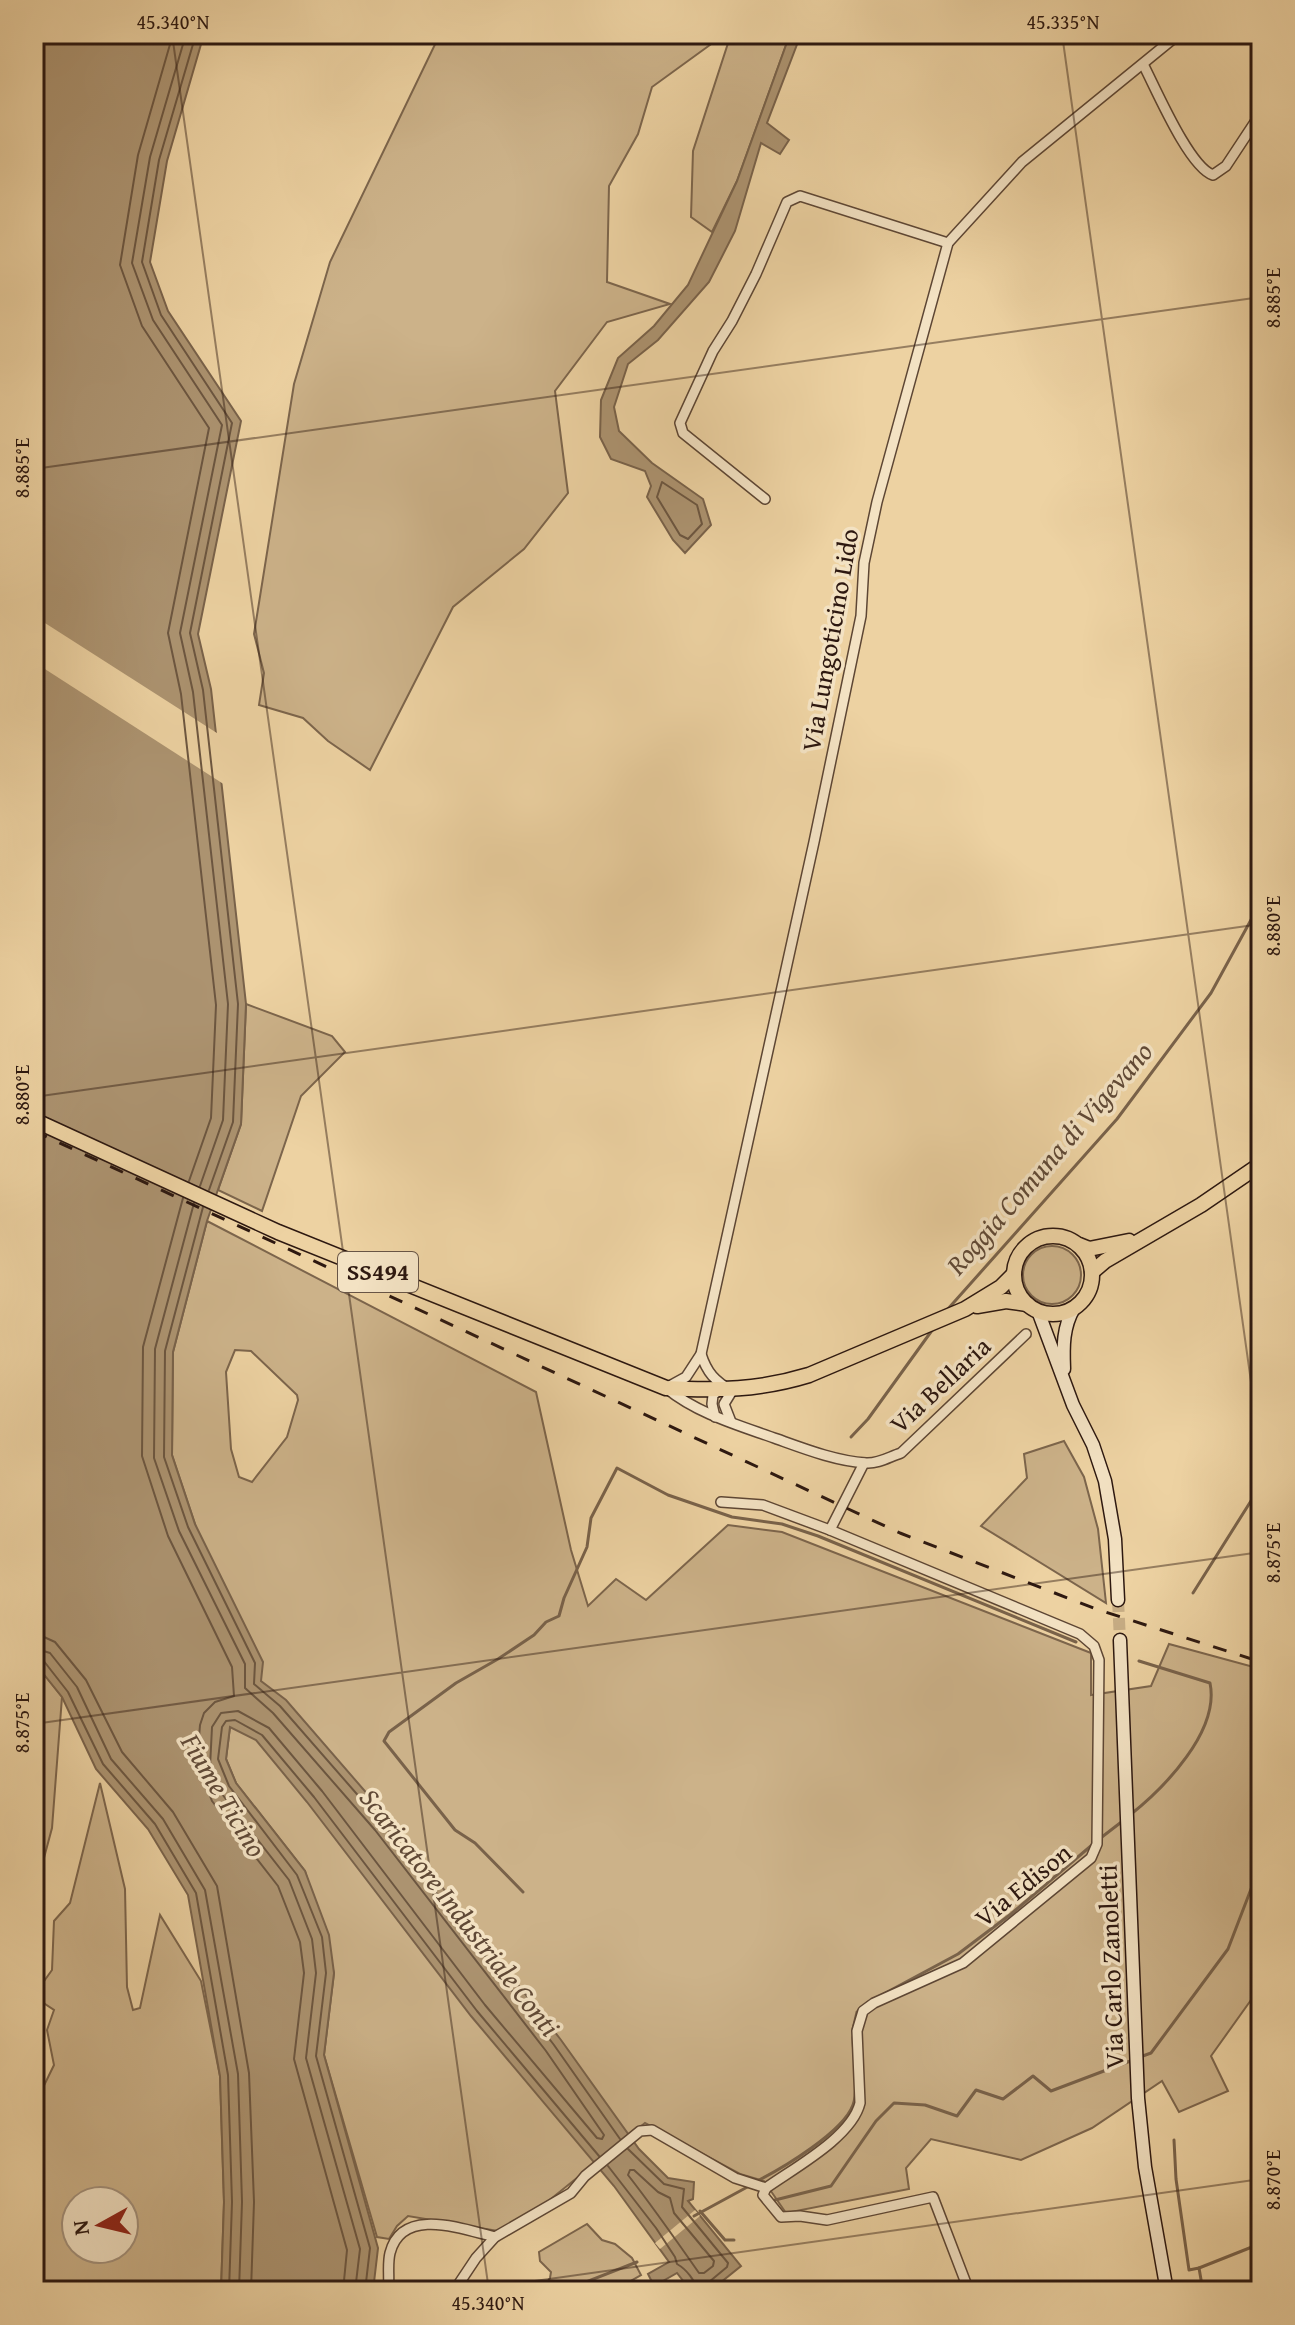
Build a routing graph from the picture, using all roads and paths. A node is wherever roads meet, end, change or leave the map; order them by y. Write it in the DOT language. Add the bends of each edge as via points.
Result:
graph roads {
  1 [pos="1179,34"];
  2 [pos="1143,64"];
  3 [pos="1261,113"];
  4 [pos="948,243"];
  5 [pos="765,499"];
  6 [pos="34,1120"];
  7 [pos="1261,1164"];
  8 [pos="1169,1223"];
  9 [pos="1079,1245"];
  10 [pos="1092,1272"];
  11 [pos="1014,1274"];
  12 [pos="1033,1307"];
  13 [pos="1074,1308"];
  14 [pos="965,1309"];
  15 [pos="1026,1334"];
  16 [pos="701,1354"];
  17 [pos="1066,1384"];
  18 [pos="666,1388"];
  19 [pos="725,1391"];
  20 [pos="715,1417"];
  21 [pos="731,1422"];
  22 [pos="864,1463"];
  23 [pos="721,1502"];
  24 [pos="830,1530"];
  25 [pos="1118,1600"];
  26 [pos="1120,1640"];
  27 [pos="766,2188"];
  28 [pos="495,2237"];
  29 [pos="388,2291"];
  30 [pos="454,2291"];
  31 [pos="969,2291"];
  32 [pos="1167,2291"];
  1 -- 2 [label="street, Via Lungoticino Lido"];
  2 -- 3 [label="street" via="1192,159 1204,172 1213,175 1226,166"];
  2 -- 4 [label="street, Via Lungoticino Lido" via="1022,162"];
  4 -- 5 [label="street" via="800,196 787,202 680,423 683,433"];
  4 -- 16 [label="street, Via Lungoticino Lido" via="877,502 864,563 861,616"];
  6 -- 18 [label="main road, SS494" via="235,1214"];
  7 -- 8 [label="main road, SS494"];
  8 -- 9 [label="main road, SS494" via="1108,1247"];
  8 -- 10 [label="main road, SS494"];
  9 -- 10 [label="main road"];
  9 -- 11 [label="main road, SS494" via="1059,1236 1037,1239 1022,1251"];
  10 -- 13 [label="main road, SS494" via="1088,1292"];
  11 -- 12 [label="main road"];
  11 -- 14 [label="main road, SS494"];
  12 -- 13 [label="main road, SS494" via="1057,1314"];
  12 -- 14 [label="main road, SS494" via="1006,1301"];
  12 -- 17 [label="main road"];
  13 -- 17 [label="main road" via="1064,1335"];
  14 -- 19 [label="main road, SS494" via="809,1375"];
  15 -- 22 [label="street, Via Bellaria" via="901,1453"];
  16 -- 18 [label="street" via="686,1377"];
  16 -- 19 [label="street" via="706,1370"];
  17 -- 25 [label="main road" via="1105,1481"];
  18 -- 19 [label="main road, SS494"];
  18 -- 20 [label="street, Via Bellaria"];
  19 -- 20 [label="street" via="713,1395"];
  19 -- 21 [label="street"];
  20 -- 21 [label="street, Via Bellaria"];
  21 -- 22 [label="street, Via Bellaria" via="812,1452"];
  22 -- 24 [label="street"];
  23 -- 24 [label="street, Via Edison" via="763,1505"];
  24 -- 27 [label="street, Via Edison" via="1080,1634 1094,1646 1099,1660 1097,1840 1091,1858 963,1963 863,2011 857,2031 858,2111 847,2128"];
  26 -- 32 [label="main road, Via Carlo Zanoletti" via="1136,2060 1145,2167"];
  27 -- 28 [label="street" via="722,2171 652,2130 640,2131 571,2193"];
  27 -- 31 [label="street" via="763,2195 781,2217 821,2221 933,2197"];
  28 -- 29 [label="street" via="426,2223 411,2226 389,2255"];
  28 -- 30 [label="street"];
}
